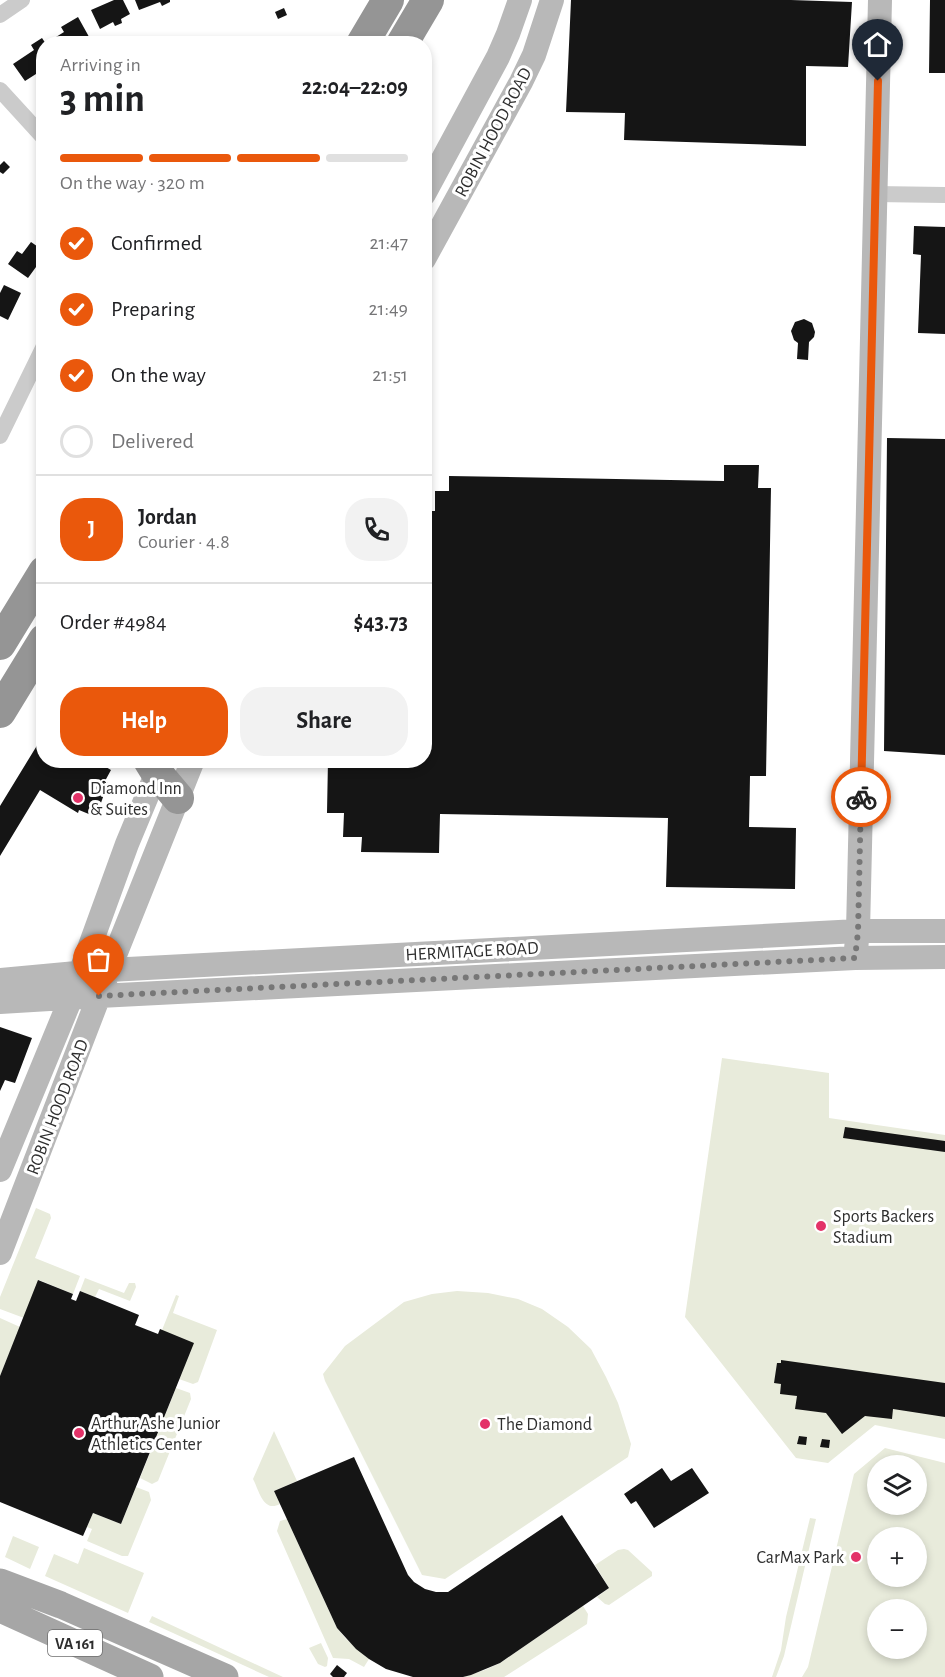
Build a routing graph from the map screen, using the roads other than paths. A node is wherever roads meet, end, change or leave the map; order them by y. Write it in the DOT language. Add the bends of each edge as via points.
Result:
graph roads {
  1 [pos="22,0"];
  2 [pos="388,0"];
  3 [pos="428,0"];
  4 [pos="520,0"];
  5 [pos="552,0"];
  6 [pos="880,0"];
  7 [pos="0,15"];
  8 [pos="367,36"];
  9 [pos="407,36"];
  10 [pos="0,90"];
  11 [pos="36,129"];
  12 [pos="432,179"];
  13 [pos="875,194"];
  14 [pos="945,195"];
  15 [pos="432,244"];
  16 [pos="36,362"];
  17 [pos="0,436"];
  18 [pos="36,585"];
  19 [pos="0,644"];
  20 [pos="36,653"];
  21 [pos="0,712"];
  22 [pos="155,768"];
  23 [pos="158,768"];
  24 [pos="191,768"];
  25 [pos="178,798"];
  26 [pos="945,931"];
  27 [pos="858,932"];
  28 [pos="945,957"];
  29 [pos="855,958"];
  30 [pos="109,970"];
  31 [pos="80,974"];
  32 [pos="0,980"];
  33 [pos="99,996"];
  34 [pos="71,998"];
  35 [pos="0,1002"];
  36 [pos="0,1170"];
  37 [pos="0,1253"];
  38 [pos="0,1582"];
  39 [pos="0,1609"];
  40 [pos="150,1677"];
  41 [pos="225,1677"];
  1 -- 7 [label="street"];
  2 -- 8 [label="highway"];
  3 -- 9 [label="highway"];
  4 -- 12 [label="street, ROBIN HOOD ROAD" via="498,57"];
  5 -- 15 [label="street, ROBIN HOOD ROAD" via="534,55"];
  6 -- 13 [label="street"];
  10 -- 11 [label="street"];
  13 -- 14 [label="street"];
  13 -- 27 [label="street"];
  16 -- 17 [label="street"];
  18 -- 19 [label="highway"];
  20 -- 21 [label="highway"];
  22 -- 31 [label="street, ROBIN HOOD ROAD"];
  23 -- 25 [label="highway"];
  24 -- 25 [label="street, ROBIN HOOD ROAD"];
  25 -- 30 [label="street, ROBIN HOOD ROAD"];
  26 -- 27 [label="street, HERMITAGE ROAD"];
  27 -- 29 [label="street"];
  27 -- 30 [label="street, HERMITAGE ROAD"];
  28 -- 29 [label="street, HERMITAGE ROAD"];
  29 -- 33 [label="street, HERMITAGE ROAD"];
  30 -- 31 [label="street, HERMITAGE ROAD"];
  30 -- 33 [label="street, ROBIN HOOD ROAD"];
  31 -- 32 [label="street, HERMITAGE ROAD"];
  31 -- 34 [label="street, ROBIN HOOD ROAD"];
  33 -- 34 [label="street, HERMITAGE ROAD"];
  33 -- 37 [label="street, ROBIN HOOD ROAD"];
  34 -- 35 [label="street, HERMITAGE ROAD"];
  34 -- 36 [label="street, ROBIN HOOD ROAD"];
  38 -- 41 [label="main road, VA 161"];
  39 -- 40 [label="main road, VA 161"];
}
